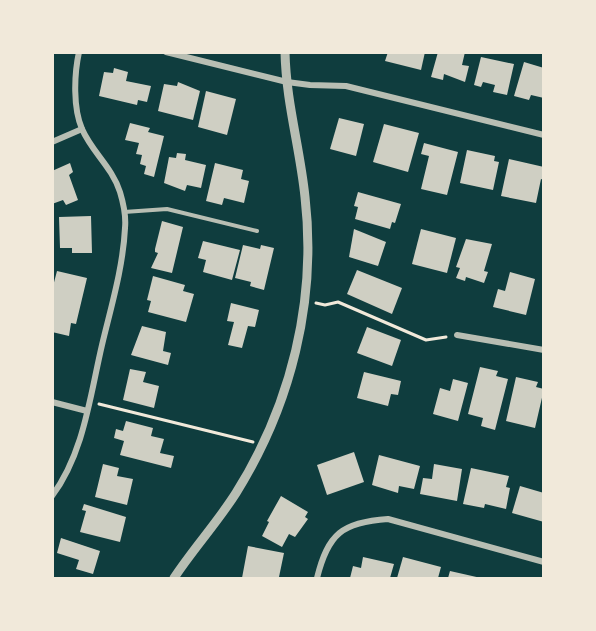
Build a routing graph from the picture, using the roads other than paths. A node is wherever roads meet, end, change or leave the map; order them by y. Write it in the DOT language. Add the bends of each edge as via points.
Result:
graph roads {
  1 [pos="79,52"];
  2 [pos="166,52"];
  3 [pos="285,52"];
  4 [pos="287,82"];
  5 [pos="82,129"];
  6 [pos="543,135"];
  7 [pos="52,142"];
  8 [pos="123,212"];
  9 [pos="257,231"];
  10 [pos="457,335"];
  11 [pos="543,350"];
  12 [pos="52,402"];
  13 [pos="87,411"];
  14 [pos="52,496"];
  15 [pos="543,562"];
  16 [pos="174,579"];
  17 [pos="318,579"];
  1 -- 5 [label="street" via="75,86"];
  2 -- 4 [label="street"];
  3 -- 4 [label="street"];
  4 -- 6 [label="street" via="346,86"];
  4 -- 16 [label="street" via="305,198 307,272 298,346 288,385 263,444 224,512"];
  5 -- 7 [label="street"];
  5 -- 8 [label="street" via="109,167"];
  8 -- 9 [label="lane" via="166,209"];
  8 -- 13 [label="street" via="120,268"];
  10 -- 11 [label="street"];
  12 -- 13 [label="street"];
  13 -- 14 [label="street" via="75,455"];
  15 -- 17 [label="street" via="388,519 364,521 334,535"];
}
